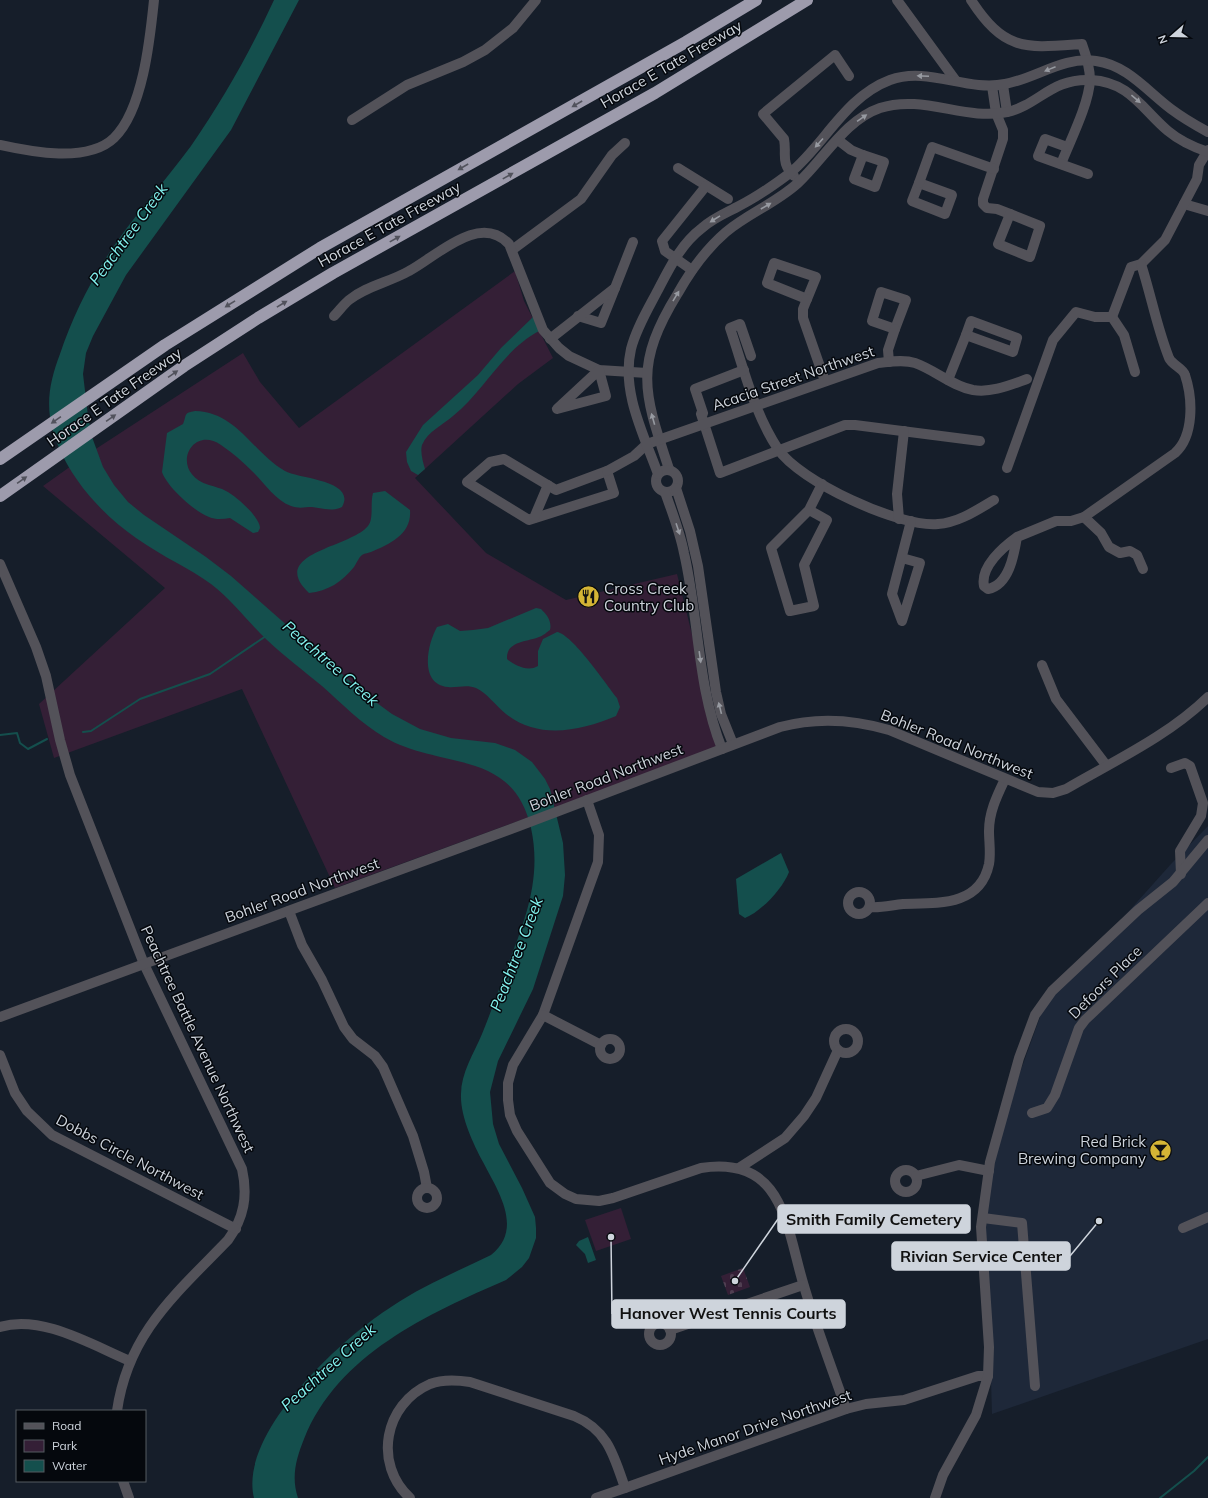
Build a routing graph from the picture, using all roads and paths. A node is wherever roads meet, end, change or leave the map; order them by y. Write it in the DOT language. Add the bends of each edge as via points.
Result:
graph roads {
  1 [pos="154,0"];
  2 [pos="536,0"];
  3 [pos="756,0"];
  4 [pos="807,0"];
  5 [pos="897,0"];
  6 [pos="971,0"];
  7 [pos="1087,60"];
  8 [pos="1116,67"];
  9 [pos="850,76"];
  10 [pos="956,80"];
  11 [pos="1090,80"];
  12 [pos="1110,84"];
  13 [pos="1003,85"];
  14 [pos="992,86"];
  15 [pos="1171,109"];
  16 [pos="1007,112"];
  17 [pos="996,113"];
  18 [pos="352,120"];
  19 [pos="1158,122"];
  20 [pos="1208,132"];
  21 [pos="838,140"];
  22 [pos="625,143"];
  23 [pos="0,145"];
  24 [pos="1067,147"];
  25 [pos="1208,151"];
  26 [pos="863,155"];
  27 [pos="1061,164"];
  28 [pos="678,168"];
  29 [pos="994,169"];
  30 [pos="790,173"];
  31 [pos="1088,174"];
  32 [pos="799,182"];
  33 [pos="919,183"];
  34 [pos="706,186"];
  35 [pos="728,199"];
  36 [pos="1184,204"];
  37 [pos="1208,211"];
  38 [pos="1010,214"];
  39 [pos="633,242"];
  40 [pos="512,250"];
  41 [pos="674,258"];
  42 [pos="1140,264"];
  43 [pos="692,270"];
  44 [pos="615,288"];
  45 [pos="807,299"];
  46 [pos="334,316"];
  47 [pos="578,316"];
  48 [pos="1112,317"];
  49 [pos="895,329"];
  50 [pos="966,335"];
  51 [pos="550,339"];
  52 [pos="751,356"];
  53 [pos="889,362"];
  54 [pos="599,370"];
  55 [pos="744,370"];
  56 [pos="628,371"];
  57 [pos="1135,372"];
  58 [pos="647,373"];
  59 [pos="1027,379"];
  60 [pos="948,380"];
  61 [pos="825,381"];
  62 [pos="756,406"];
  63 [pos="703,424"];
  64 [pos="904,431"];
  65 [pos="659,440"];
  66 [pos="980,441"];
  67 [pos="647,444"];
  68 [pos="778,450"];
  69 [pos="0,459"];
  70 [pos="1008,468"];
  71 [pos="669,469"];
  72 [pos="607,471"];
  73 [pos="658,474"];
  74 [pos="822,484"];
  75 [pos="548,485"];
  76 [pos="676,488"];
  77 [pos="665,492"];
  78 [pos="0,496"];
  79 [pos="994,500"];
  80 [pos="808,510"];
  81 [pos="1084,517"];
  82 [pos="534,518"];
  83 [pos="899,519"];
  84 [pos="911,521"];
  85 [pos="1017,537"];
  86 [pos="902,558"];
  87 [pos="0,564"];
  88 [pos="1143,569"];
  89 [pos="1042,665"];
  90 [pos="1207,698"];
  91 [pos="733,744"];
  92 [pos="722,749"];
  93 [pos="1106,765"];
  94 [pos="1171,768"];
  95 [pos="1005,779"];
  96 [pos="587,800"];
  97 [pos="1204,818"];
  98 [pos="1208,840"];
  99 [pos="1181,874"];
  100 [pos="1208,903"];
  101 [pos="870,907"];
  102 [pos="289,911"];
  103 [pos="144,964"];
  104 [pos="543,1015"];
  105 [pos="0,1017"];
  106 [pos="601,1045"];
  107 [pos="838,1050"];
  108 [pos="0,1055"];
  109 [pos="1032,1113"];
  110 [pos="739,1168"];
  111 [pos="989,1171"];
  112 [pos="916,1176"];
  113 [pos="427,1188"];
  114 [pos="1208,1217"];
  115 [pos="983,1218"];
  116 [pos="1183,1228"];
  117 [pos="236,1229"];
  118 [pos="803,1285"];
  119 [pos="0,1327"];
  120 [pos="670,1330"];
  121 [pos="130,1360"];
  122 [pos="988,1376"];
  123 [pos="1035,1386"];
  124 [pos="846,1409"];
  125 [pos="117,1410"];
  126 [pos="123,1482"];
  127 [pos="625,1488"];
  128 [pos="129,1498"];
  129 [pos="410,1498"];
  130 [pos="596,1498"];
  131 [pos="935,1498"];
  1 -- 23 [label="street" via="147,61 139,89 124,126 114,138 90,150 64,154 30,152"];
  2 -- 18 [label="street" via="513,28 485,50 407,85"];
  3 -- 69 [label="highway, Horace E Tate Freeway, one-way" via="320,248 166,344"];
  78 -- 4 [label="highway, Horace E Tate Freeway, one-way" via="220,342 319,281 655,93"];
  5 -- 10 [label="street"];
  6 -- 7 [label="street" via="989,26 1008,40 1036,48 1082,44"];
  7 -- 8 [label="street"];
  7 -- 11 [label="street"];
  7 -- 13 [label="street, one-way" via="1064,63"];
  8 -- 12 [label="street"];
  8 -- 15 [label="street" via="1133,77"];
  9 -- 30 [label="street" via="834,56 763,114 784,139 784,159"];
  10 -- 14 [label="street"];
  10 -- 30 [label="street, one-way" via="911,76 892,79 875,86 854,102"];
  11 -- 12 [label="street"];
  11 -- 16 [label="street" via="1058,85"];
  11 -- 24 [label="street" via="1087,98"];
  12 -- 19 [label="street, one-way" via="1126,91 1140,102"];
  13 -- 14 [label="street"];
  13 -- 16 [label="street"];
  14 -- 17 [label="street"];
  15 -- 19 [label="street"];
  15 -- 20 [label="street" via="1191,124"];
  16 -- 17 [label="street"];
  21 -- 17 [label="street, one-way" via="864,116 894,104 916,103"];
  17 -- 29 [label="street" via="1003,130 1003,139"];
  19 -- 25 [label="street" via="1181,141"];
  21 -- 26 [label="street"];
  21 -- 32 [label="street"];
  22 -- 40 [label="street" via="612,155 581,199"];
  24 -- 27 [label="street"];
  24 -- 27 [label="street" via="1046,139 1038,156"];
  25 -- 36 [label="street" via="1199,165 1197,179"];
  27 -- 31 [label="street"];
  28 -- 34 [label="street"];
  29 -- 33 [label="street" via="932,147"];
  29 -- 38 [label="street" via="983,204 987,208"];
  30 -- 32 [label="street"];
  30 -- 41 [label="street, one-way" via="757,196 716,217 688,240"];
  43 -- 32 [label="street, one-way" via="726,231 776,200"];
  34 -- 35 [label="street"];
  34 -- 41 [label="street" via="662,241 665,251"];
  36 -- 37 [label="street"];
  36 -- 42 [label="street" via="1165,240"];
  38 -- 38 [label="street" via="998,244 1030,257 1040,226"];
  39 -- 44 [label="street"];
  40 -- 46 [label="street" via="504,239 492,233 460,239 443,247 409,272 354,296"];
  40 -- 51 [label="street" via="535,311"];
  41 -- 43 [label="street"];
  41 -- 56 [label="street" via="638,329 631,349"];
  42 -- 48 [label="street" via="1131,267"];
  42 -- 81 [label="street" via="1170,359 1185,374 1191,409 1189,426 1185,440 1175,453"];
  58 -- 43 [label="street, one-way" via="650,349 658,328"];
  44 -- 47 [label="street"];
  44 -- 47 [label="street" via="601,323"];
  45 -- 45 [label="street" via="767,283 774,263 816,277"];
  45 -- 61 [label="street" via="803,318"];
  47 -- 51 [label="street"];
  48 -- 57 [label="street" via="1124,335"];
  48 -- 70 [label="street" via="1095,317 1076,312 1053,340"];
  49 -- 53 [label="street" via="888,350"];
  50 -- 50 [label="street" via="972,321 1017,338 1013,352"];
  50 -- 60 [label="street"];
  51 -- 54 [label="street" via="569,356"];
  52 -- 55 [label="street" via="740,324 730,328"];
  53 -- 60 [label="street, Acacia Street Northwest" via="914,363"];
  53 -- 61 [label="street, Acacia Street Northwest" via="867,366"];
  54 -- 54 [label="street" via="606,396 557,409 588,380"];
  54 -- 56 [label="street"];
  55 -- 62 [label="street"];
  55 -- 63 [label="street" via="695,388 703,413"];
  56 -- 58 [label="street"];
  56 -- 67 [label="street" via="632,400"];
  65 -- 58 [label="street, one-way" via="649,405"];
  59 -- 60 [label="street, Acacia Street Northwest" via="999,389 984,390 966,388"];
  61 -- 62 [label="street, Acacia Street Northwest"];
  62 -- 63 [label="street, Acacia Street Northwest"];
  62 -- 68 [label="street"];
  63 -- 65 [label="street, Acacia Street Northwest"];
  63 -- 68 [label="street" via="720,473"];
  64 -- 66 [label="street"];
  64 -- 68 [label="street" via="846,425"];
  64 -- 83 [label="street" via="897,494"];
  65 -- 67 [label="street, Acacia Street Northwest"];
  65 -- 71 [label="street"];
  67 -- 72 [label="street" via="634,456"];
  67 -- 73 [label="street"];
  68 -- 74 [label="street" via="798,470"];
  71 -- 73 [label="street"];
  71 -- 76 [label="street" via="678,477 679,483"];
  72 -- 75 [label="street" via="556,490"];
  72 -- 82 [label="street" via="614,493"];
  73 -- 77 [label="street" via="656,485"];
  74 -- 80 [label="street"];
  74 -- 83 [label="street"];
  75 -- 82 [label="street"];
  75 -- 82 [label="street" via="504,459 490,462 467,482 529,520"];
  76 -- 77 [label="street" via="671,492"];
  91 -- 76 [label="street, one-way" via="721,714 716,692 698,566 690,530"];
  77 -- 92 [label="street, one-way" via="684,552 704,690"];
  79 -- 84 [label="street" via="947,523 931,525"];
  80 -- 80 [label="street" via="771,548 790,611 814,606 804,565 827,520"];
  81 -- 85 [label="street" via="1056,521"];
  81 -- 88 [label="street" via="1101,533 1108,547 1120,553 1130,550 1137,555"];
  83 -- 84 [label="street"];
  84 -- 86 [label="street"];
  85 -- 85 [label="street" via="1010,568 1000,582 988,590 983,581 987,571 1003,548"];
  86 -- 86 [label="street" via="892,594 902,621 920,563"];
  87 -- 103 [label="street, Peachtree Battle Avenue Northwest" via="36,647 46,676 70,775"];
  89 -- 93 [label="street" via="1056,700"];
  90 -- 93 [label="street, Bohler Road Northwest" via="1171,727"];
  91 -- 92 [label="street, Bohler Road Northwest"];
  91 -- 95 [label="street, Bohler Road Northwest" via="799,722 824,719 853,722 889,730"];
  92 -- 96 [label="street, Bohler Road Northwest"];
  93 -- 95 [label="street, Bohler Road Northwest" via="1066,789 1053,793 1038,792"];
  94 -- 97 [label="street" via="1185,763 1190,766 1203,803"];
  95 -- 101 [label="street" via="990,816 989,866 975,889 962,898 948,903"];
  96 -- 102 [label="street, Bohler Road Northwest"];
  96 -- 104 [label="street" via="599,835 598,862"];
  97 -- 99 [label="street" via="1180,851"];
  98 -- 99 [label="street"];
  99 -- 111 [label="street" via="1077,966 1045,999 1035,1015 1019,1058"];
  100 -- 109 [label="street, Defoors Place" via="1085,1020 1076,1033 1055,1095 1047,1108"];
  102 -- 103 [label="street, Bohler Road Northwest"];
  102 -- 113 [label="street" via="302,945 344,1027 383,1067 413,1136"];
  103 -- 105 [label="street, Bohler Road Northwest"];
  103 -- 117 [label="street, Peachtree Battle Avenue Northwest" via="242,1169 245,1202"];
  104 -- 106 [label="street"];
  104 -- 110 [label="street" via="513,1065 508,1082 508,1100 510,1115 517,1130 544,1176 556,1188 576,1199 599,1201 701,1168"];
  107 -- 110 [label="street" via="816,1098 804,1116 785,1138"];
  108 -- 117 [label="street, Dobbs Circle Northwest" via="15,1093 27,1111 52,1135"];
  110 -- 118 [label="street" via="764,1184 780,1204"];
  111 -- 112 [label="street" via="959,1165"];
  111 -- 115 [label="street"];
  114 -- 116 [label="street"];
  115 -- 122 [label="street" via="981,1227 989,1347"];
  115 -- 123 [label="street" via="1022,1224"];
  117 -- 121 [label="street, Peachtree Battle Avenue Northwest" via="157,1316"];
  118 -- 120 [label="street"];
  118 -- 124 [label="street"];
  119 -- 121 [label="street" via="18,1323 40,1324"];
  121 -- 125 [label="street, Peachtree Battle Avenue Northwest"];
  122 -- 124 [label="street, Hyde Manor Drive Northwest" via="978,1376 904,1400"];
  122 -- 131 [label="street" via="976,1415 943,1475"];
  124 -- 127 [label="street, Hyde Manor Drive Northwest"];
  126 -- 128 [label="street"];
  127 -- 129 [label="street" via="609,1446 589,1423 470,1382 457,1380 432,1384 419,1390 408,1398 393,1418 387,1447 388,1463 394,1479"];
  127 -- 130 [label="street, Hyde Manor Drive Northwest"];
}
